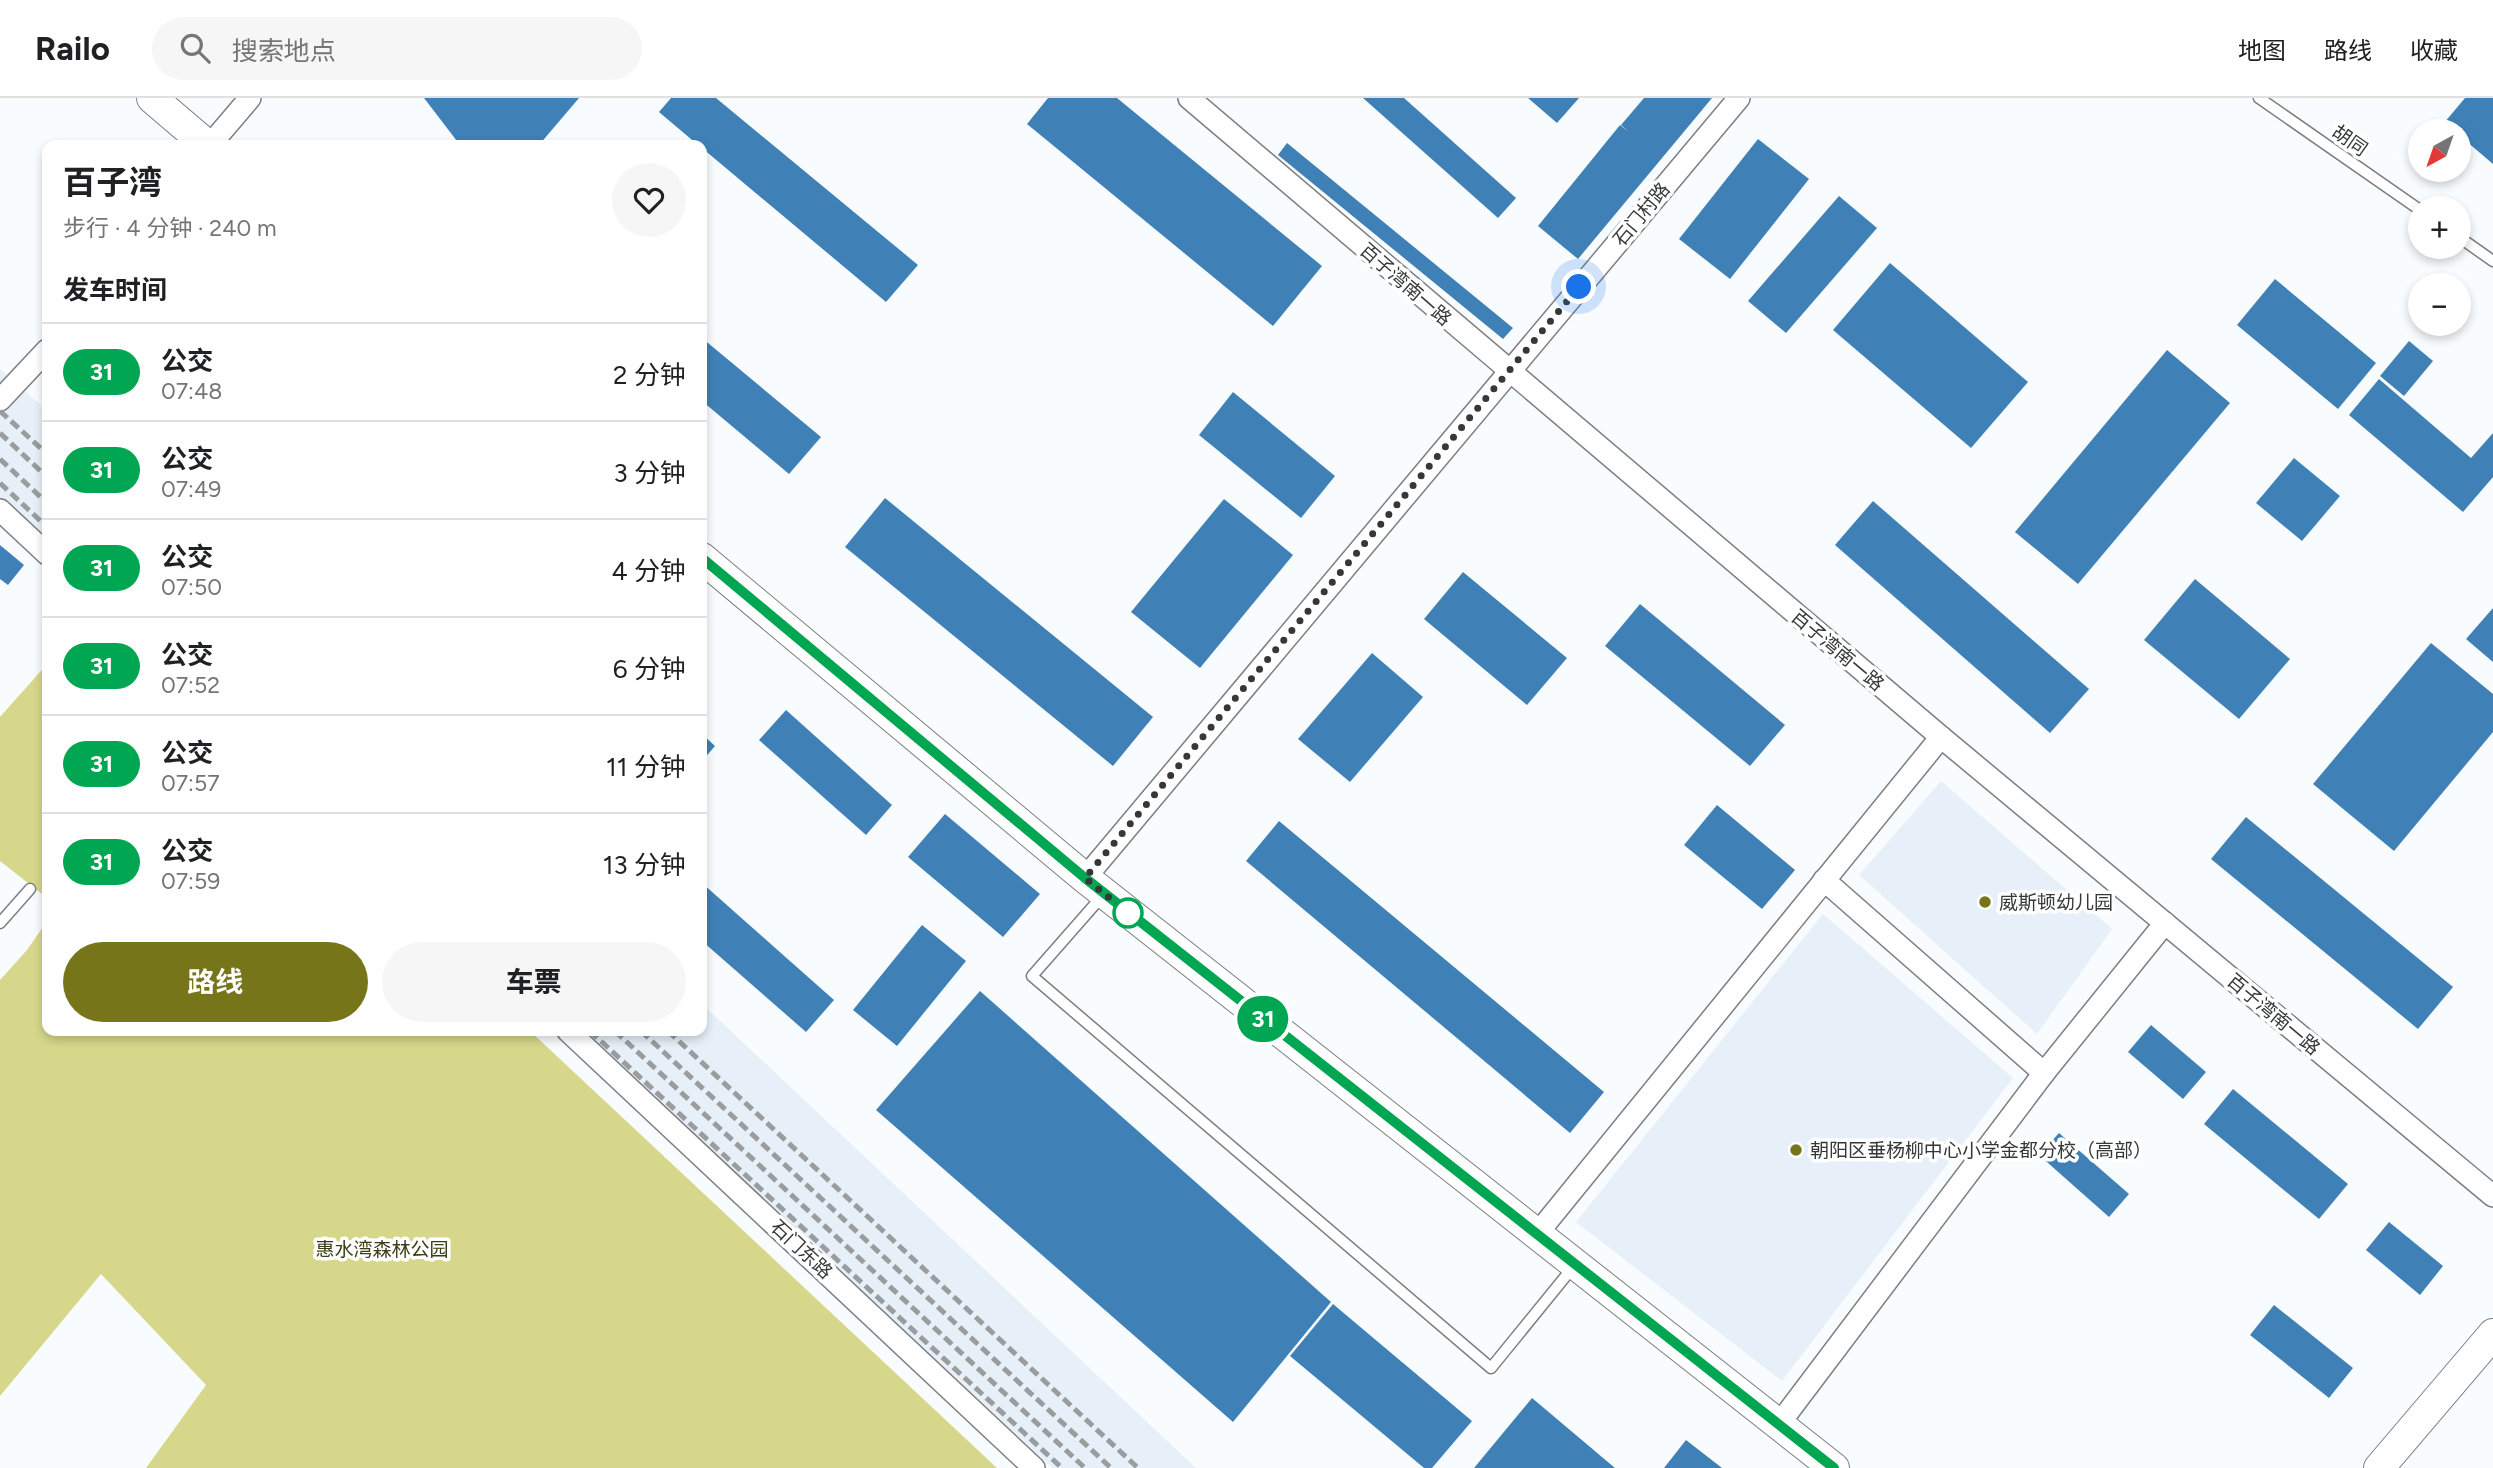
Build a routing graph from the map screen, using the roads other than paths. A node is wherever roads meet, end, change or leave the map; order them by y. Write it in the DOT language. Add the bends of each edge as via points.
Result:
graph roads {
  1 [pos="152,98"];
  2 [pos="250,98"];
  3 [pos="1189,98"];
  4 [pos="1739,98"];
  5 [pos="2259,98"];
  6 [pos="203,140"];
  7 [pos="213,140"];
  8 [pos="2408,202"];
  9 [pos="2471,245"];
  10 [pos="2493,261"];
  11 [pos="42,355"];
  12 [pos="1508,371"];
  13 [pos="0,400"];
  14 [pos="0,510"];
  15 [pos="42,549"];
  16 [pos="707,562"];
  17 [pos="1941,737"];
  18 [pos="1824,880"];
  19 [pos="1095,886"];
  20 [pos="30,889"];
  21 [pos="0,923"];
  22 [pos="2165,923"];
  23 [pos="573,1036"];
  24 [pos="2044,1073"];
  25 [pos="2493,1196"];
  26 [pos="1537,1234"];
  27 [pos="1576,1264"];
  28 [pos="2493,1334"];
  29 [pos="1779,1424"];
  30 [pos="1034,1468"];
  31 [pos="1834,1468"];
  32 [pos="2379,1468"];
  1 -- 6 [label="street"];
  2 -- 7 [label="street"];
  3 -- 12 [label="street, 百子湾南一路"];
  4 -- 12 [label="street, 石门村路"];
  5 -- 8 [label="lane, 胡同"];
  9 -- 10 [label="lane"];
  11 -- 13 [label="street"];
  12 -- 17 [label="street, 百子湾南一路"];
  12 -- 19 [label="street, 石门村路"];
  14 -- 15 [label="street"];
  16 -- 19 [label="street"];
  17 -- 18 [label="street"];
  17 -- 22 [label="street, 百子湾南一路"];
  18 -- 24 [label="street"];
  18 -- 26 [label="street"];
  19 -- 26 [label="street"];
  19 -- 27 [label="lane" via="1032,976 1491,1368"];
  20 -- 21 [label="lane"];
  22 -- 24 [label="street"];
  22 -- 25 [label="street, 百子湾南一路"];
  23 -- 30 [label="street, 石门东路"];
  24 -- 29 [label="street"];
  26 -- 27 [label="street"];
  27 -- 29 [label="street"];
  28 -- 32 [label="street"];
  29 -- 31 [label="street"];
}
